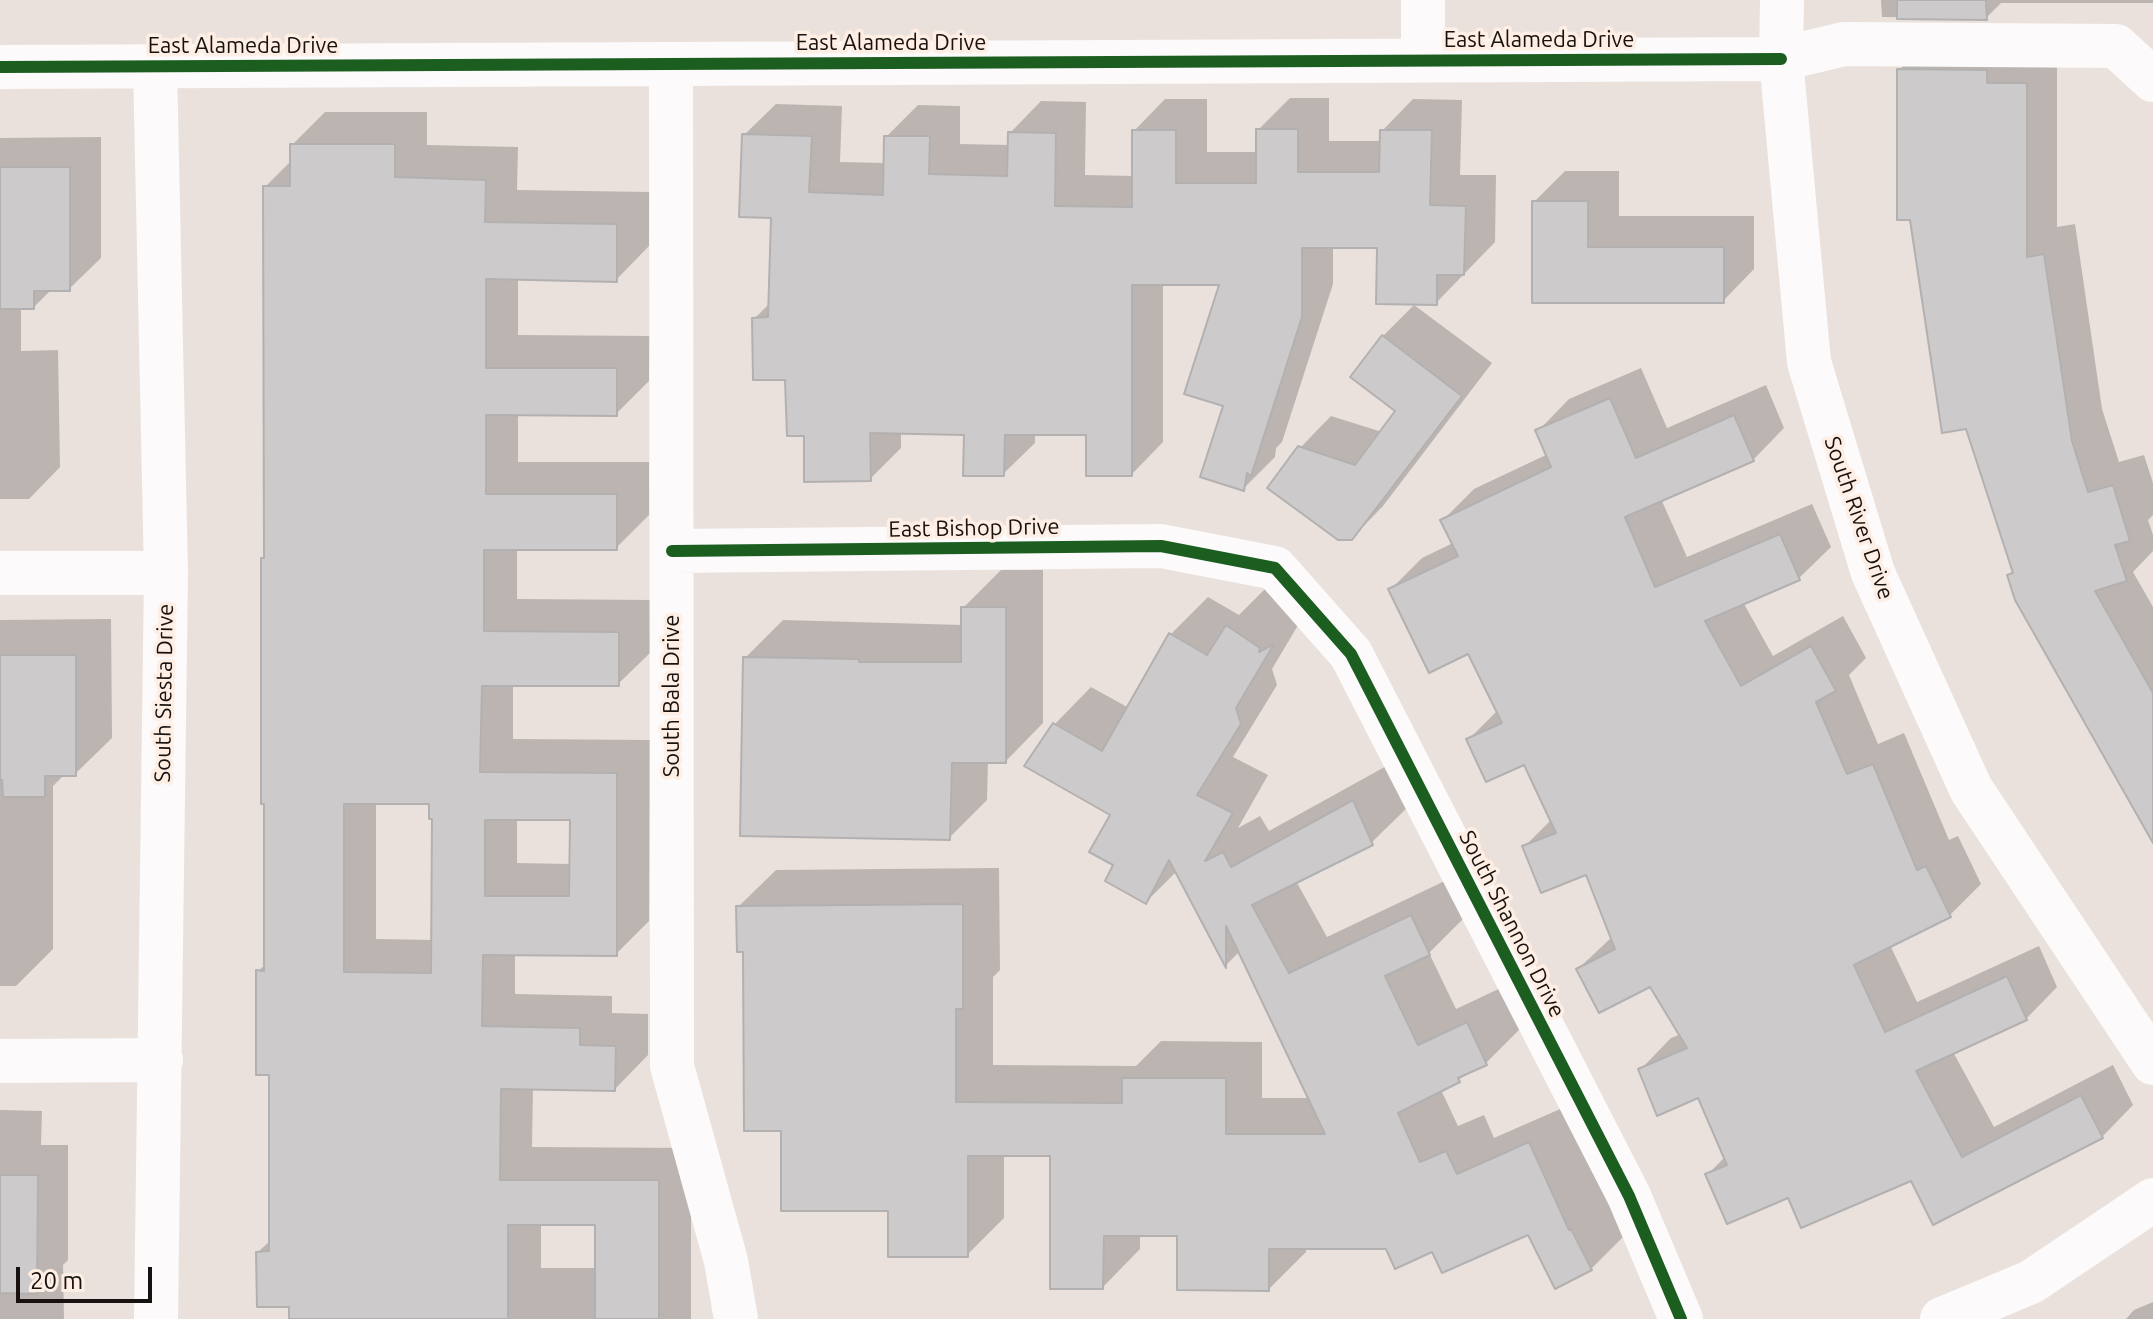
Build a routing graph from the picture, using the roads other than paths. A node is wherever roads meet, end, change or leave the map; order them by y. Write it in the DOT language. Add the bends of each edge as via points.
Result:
graph roads {
  1 [pos="1423,0"];
  2 [pos="1782,0"];
  3 [pos="1781,59"];
  4 [pos="1423,60"];
  5 [pos="671,64"];
  6 [pos="155,66"];
  7 [pos="0,67"];
  8 [pos="2153,80"];
  9 [pos="672,551"];
  10 [pos="1275,568"];
  11 [pos="0,573"];
  12 [pos="166,573"];
  13 [pos="161,1060"];
  14 [pos="0,1061"];
  15 [pos="2153,1063"];
  16 [pos="2153,1200"];
  17 [pos="156,1319"];
  18 [pos="736,1319"];
  19 [pos="1681,1319"];
  20 [pos="1942,1319"];
  1 -- 4 [label="street"];
  2 -- 3 [label="street, South River Drive"];
  3 -- 4 [label="street, East Alameda Drive"];
  3 -- 8 [label="street, East Alameda Drive" via="1844,44 2116,46"];
  3 -- 15 [label="street, South River Drive" via="1809,362 1873,573 1971,789"];
  4 -- 5 [label="street, East Alameda Drive"];
  5 -- 6 [label="street, East Alameda Drive"];
  5 -- 9 [label="street, South Bala Drive"];
  6 -- 7 [label="street, East Alameda Drive"];
  6 -- 12 [label="street, South Siesta Drive"];
  9 -- 10 [label="street, East Bishop Drive" via="1161,546"];
  9 -- 18 [label="street, South Bala Drive" via="672,1066 726,1261"];
  10 -- 19 [label="street, South Shannon Drive" via="1351,654 1629,1196"];
  11 -- 12 [label="street"];
  12 -- 13 [label="street, South Siesta Drive"];
  13 -- 14 [label="street"];
  13 -- 17 [label="street, South Siesta Drive"];
  16 -- 20 [label="street" via="2031,1282"];
}
